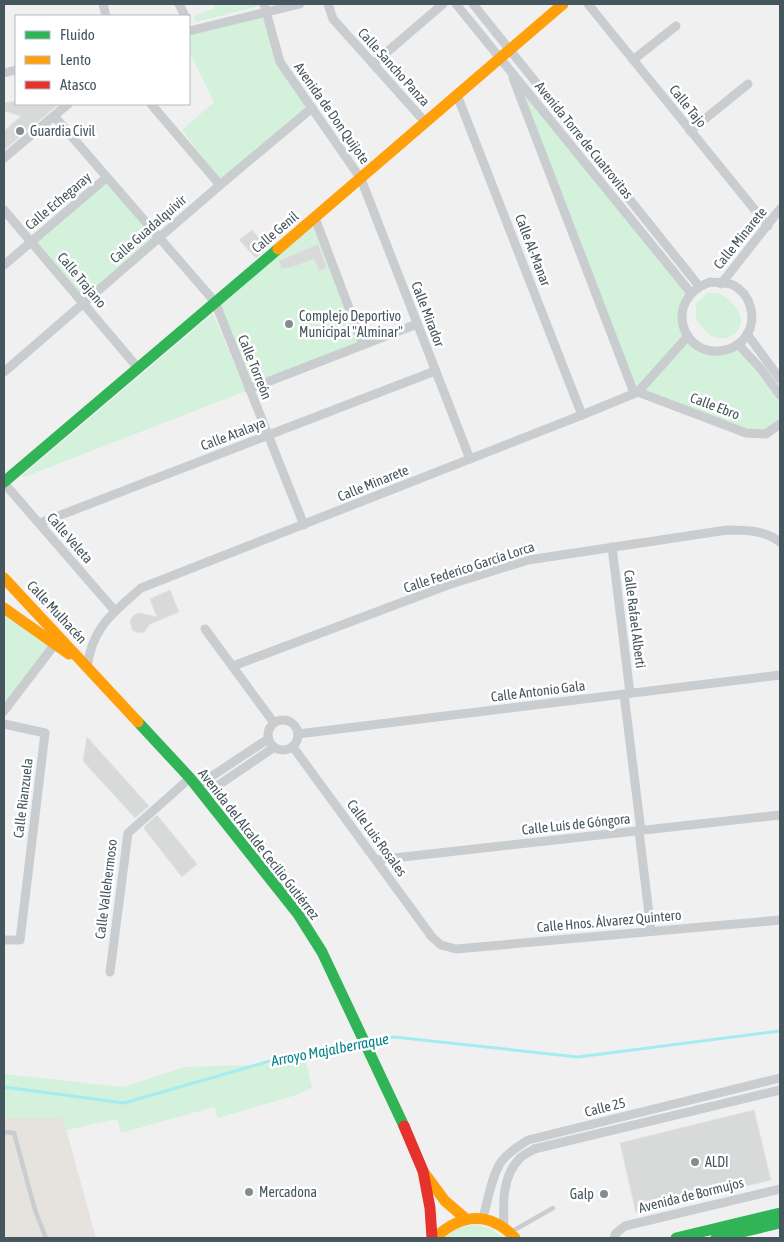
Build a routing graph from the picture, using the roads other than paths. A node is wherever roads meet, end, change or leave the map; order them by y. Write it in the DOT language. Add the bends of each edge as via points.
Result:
graph roads {
  1 [pos="300,4"];
  2 [pos="328,4"];
  3 [pos="443,4"];
  4 [pos="456,4"];
  5 [pos="473,4"];
  6 [pos="563,4"];
  7 [pos="588,4"];
  8 [pos="266,8"];
  9 [pos="676,26"];
  10 [pos="190,29"];
  11 [pos="509,48"];
  12 [pos="499,58"];
  13 [pos="633,60"];
  14 [pos="374,64"];
  15 [pos="510,71"];
  16 [pos="748,84"];
  17 [pos="457,95"];
  18 [pos="67,105"];
  19 [pos="151,105"];
  20 [pos="312,108"];
  21 [pos="54,116"];
  22 [pos="426,123"];
  23 [pos="690,131"];
  24 [pos="4,158"];
  25 [pos="106,178"];
  26 [pos="361,179"];
  27 [pos="220,185"];
  28 [pos="780,209"];
  29 [pos="4,210"];
  30 [pos="315,218"];
  31 [pos="768,226"];
  32 [pos="158,239"];
  33 [pos="31,242"];
  34 [pos="4,265"];
  35 [pos="721,284"];
  36 [pos="700,286"];
  37 [pos="690,293"];
  38 [pos="215,302"];
  39 [pos="83,304"];
  40 [pos="417,324"];
  41 [pos="747,334"];
  42 [pos="688,336"];
  43 [pos="738,344"];
  44 [pos="364,345"];
  45 [pos="138,368"];
  46 [pos="435,371"];
  47 [pos="4,372"];
  48 [pos="780,379"];
  49 [pos="249,389"];
  50 [pos="636,392"];
  51 [pos="780,395"];
  52 [pos="582,415"];
  53 [pos="780,424"];
  54 [pos="268,435"];
  55 [pos="470,459"];
  56 [pos="4,483"];
  57 [pos="40,523"];
  58 [pos="304,525"];
  59 [pos="780,542"];
  60 [pos="612,547"];
  61 [pos="4,578"];
  62 [pos="4,608"];
  63 [pos="115,611"];
  64 [pos="205,629"];
  65 [pos="55,644"];
  66 [pos="233,666"];
  67 [pos="87,668"];
  68 [pos="780,675"];
  69 [pos="627,694"];
  70 [pos="4,711"];
  71 [pos="274,723"];
  72 [pos="4,724"];
  73 [pos="298,734"];
  74 [pos="268,739"];
  75 [pos="293,747"];
  76 [pos="274,748"];
  77 [pos="197,787"];
  78 [pos="780,815"];
  79 [pos="640,831"];
  80 [pos="376,860"];
  81 [pos="780,920"];
  82 [pos="651,931"];
  83 [pos="4,940"];
  84 [pos="441,945"];
  85 [pos="110,972"];
  86 [pos="780,1078"];
  87 [pos="780,1090"];
  88 [pos="4,1132"];
  89 [pos="423,1171"];
  90 [pos="780,1189"];
  91 [pos="553,1208"];
  92 [pos="780,1213"];
  93 [pos="483,1218"];
  94 [pos="466,1219"];
  95 [pos="780,1223"];
  96 [pos="510,1232"];
  97 [pos="46,1238"];
  98 [pos="433,1238"];
  99 [pos="614,1238"];
  100 [pos="676,1238"];
  101 [pos="716,1238"];
  1 -- 8 [label="street"];
  2 -- 14 [label="street, Calle Sancho Panza" via="333,18"];
  3 -- 14 [label="street"];
  4 -- 12 [label="street, Avenida Torre de Cuatrovitas"];
  5 -- 11 [label="street, Avenida Torre de Cuatrovitas"];
  6 -- 11 [label="street, Calle Genil"];
  7 -- 13 [label="street, Calle Tajo"];
  8 -- 10 [label="street"];
  8 -- 20 [label="street, Avenida de Don Quijote" via="280,62"];
  9 -- 13 [label="street"];
  11 -- 12 [label="street, Calle Genil"];
  11 -- 36 [label="street, Avenida Torre de Cuatrovitas"];
  12 -- 15 [label="street, Avenida Torre de Cuatrovitas"];
  12 -- 17 [label="street, Calle Genil"];
  13 -- 23 [label="street, Calle Tajo"];
  14 -- 22 [label="street, Calle Sancho Panza"];
  15 -- 37 [label="street, Avenida Torre de Cuatrovitas"];
  15 -- 50 [label="street"];
  16 -- 23 [label="street"];
  17 -- 22 [label="street, Calle Genil"];
  17 -- 52 [label="street, Calle Al-Manar"];
  18 -- 21 [label="street"];
  19 -- 27 [label="street"];
  20 -- 26 [label="street, Avenida de Don Quijote"];
  20 -- 27 [label="street, Calle Guadalquivir"];
  21 -- 24 [label="street"];
  21 -- 25 [label="street"];
  22 -- 26 [label="street, Calle Genil"];
  23 -- 31 [label="street, Calle Tajo"];
  25 -- 32 [label="street"];
  25 -- 33 [label="street, Calle Echegaray"];
  26 -- 30 [label="street, Calle Genil"];
  26 -- 40 [label="street, Calle Mirador"];
  27 -- 32 [label="street, Calle Guadalquivir"];
  28 -- 31 [label="street, Calle Minarete"];
  29 -- 33 [label="street, Calle Trajano"];
  30 -- 38 [label="street, Calle Genil"];
  30 -- 44 [label="street"];
  31 -- 35 [label="street, Calle Minarete"];
  32 -- 38 [label="street"];
  32 -- 39 [label="street, Calle Guadalquivir"];
  33 -- 34 [label="street, Calle Echegaray"];
  33 -- 39 [label="street, Calle Trajano"];
  35 -- 36 [label="street" via="710,282"];
  35 -- 41 [label="street" via="732,284 746,297 752,315"];
  36 -- 37 [label="street"];
  37 -- 42 [label="street" via="682,310"];
  38 -- 45 [label="street, Calle Genil"];
  38 -- 49 [label="street, Calle Torreón"];
  39 -- 45 [label="street, Calle Trajano"];
  39 -- 47 [label="street, Calle Guadalquivir"];
  40 -- 44 [label="street"];
  40 -- 46 [label="street, Calle Mirador"];
  41 -- 43 [label="street"];
  41 -- 48 [label="street"];
  42 -- 43 [label="street" via="700,348 711,351 730,349"];
  42 -- 50 [label="street, Calle Minarete"];
  43 -- 51 [label="street"];
  44 -- 49 [label="street"];
  45 -- 56 [label="street, Calle Genil"];
  46 -- 54 [label="street, Calle Atalaya"];
  46 -- 55 [label="street, Calle Mirador"];
  49 -- 54 [label="street, Calle Torreón"];
  50 -- 52 [label="street, Calle Minarete"];
  50 -- 53 [label="street, Calle Ebro" via="746,434 766,434"];
  52 -- 55 [label="street, Calle Minarete"];
  54 -- 57 [label="street, Calle Atalaya"];
  54 -- 58 [label="street, Calle Torreón"];
  55 -- 58 [label="street, Calle Minarete"];
  56 -- 57 [label="street, Calle Veleta"];
  57 -- 63 [label="street, Calle Veleta"];
  58 -- 63 [label="street, Calle Minarete" via="141,588"];
  59 -- 60 [label="street, Calle Federico García Lorca" via="771,535 750,530 726,530"];
  60 -- 66 [label="street, Calle Federico García Lorca" via="528,560 457,582"];
  60 -- 69 [label="street, Calle Rafael Alberti"];
  61 -- 67 [label="street, Calle Mulhacén"];
  62 -- 65 [label="street"];
  63 -- 67 [label="street, Calle Minarete" via="93,640"];
  64 -- 66 [label="street"];
  65 -- 67 [label="street"];
  65 -- 70 [label="street"];
  66 -- 71 [label="street"];
  67 -- 77 [label="street, Avenida del Alcalde Cecilio Gutiérrez"];
  68 -- 69 [label="street, Calle Antonio Gala"];
  69 -- 73 [label="street, Calle Antonio Gala"];
  69 -- 79 [label="street, Calle Rafael Alberti"];
  71 -- 73 [label="street" via="291,722"];
  71 -- 74 [label="street" via="268,730"];
  72 -- 83 [label="street, Calle Rianzuela" via="45,733 20,940"];
  73 -- 75 [label="street"];
  74 -- 76 [label="street"];
  74 -- 77 [label="street"];
  75 -- 76 [label="street" via="283,751"];
  75 -- 80 [label="street, Calle Luis Rosales"];
  76 -- 77 [label="street"];
  77 -- 85 [label="street, Calle Vallehermoso" via="128,833"];
  77 -- 89 [label="street, Avenida del Alcalde Cecilio Gutiérrez" via="298,914 322,952"];
  78 -- 79 [label="street, Calle Luis de Góngora"];
  79 -- 80 [label="street, Calle Luis de Góngora"];
  79 -- 82 [label="street, Calle Rafael Alberti"];
  80 -- 84 [label="street, Calle Luis Rosales"];
  81 -- 82 [label="street, Calle Hnos. Álvarez Quintero"];
  82 -- 84 [label="street, Calle Hnos. Álvarez Quintero" via="456,949"];
  86 -- 93 [label="street, Calle 25" via="528,1140 500,1163"];
  87 -- 96 [label="street, Calle 25" via="534,1149 520,1158 504,1189"];
  88 -- 97 [label="lane" via="14,1133"];
  89 -- 94 [label="street" via="445,1200"];
  89 -- 98 [label="street"];
  90 -- 99 [label="street, Avenida de Bormujos" via="625,1226"];
  91 -- 96 [label="lane"];
  92 -- 100 [label="street"];
  93 -- 94 [label="street"];
  93 -- 96 [label="street"];
  94 -- 98 [label="street" via="452,1223"];
  95 -- 101 [label="street"];
}
